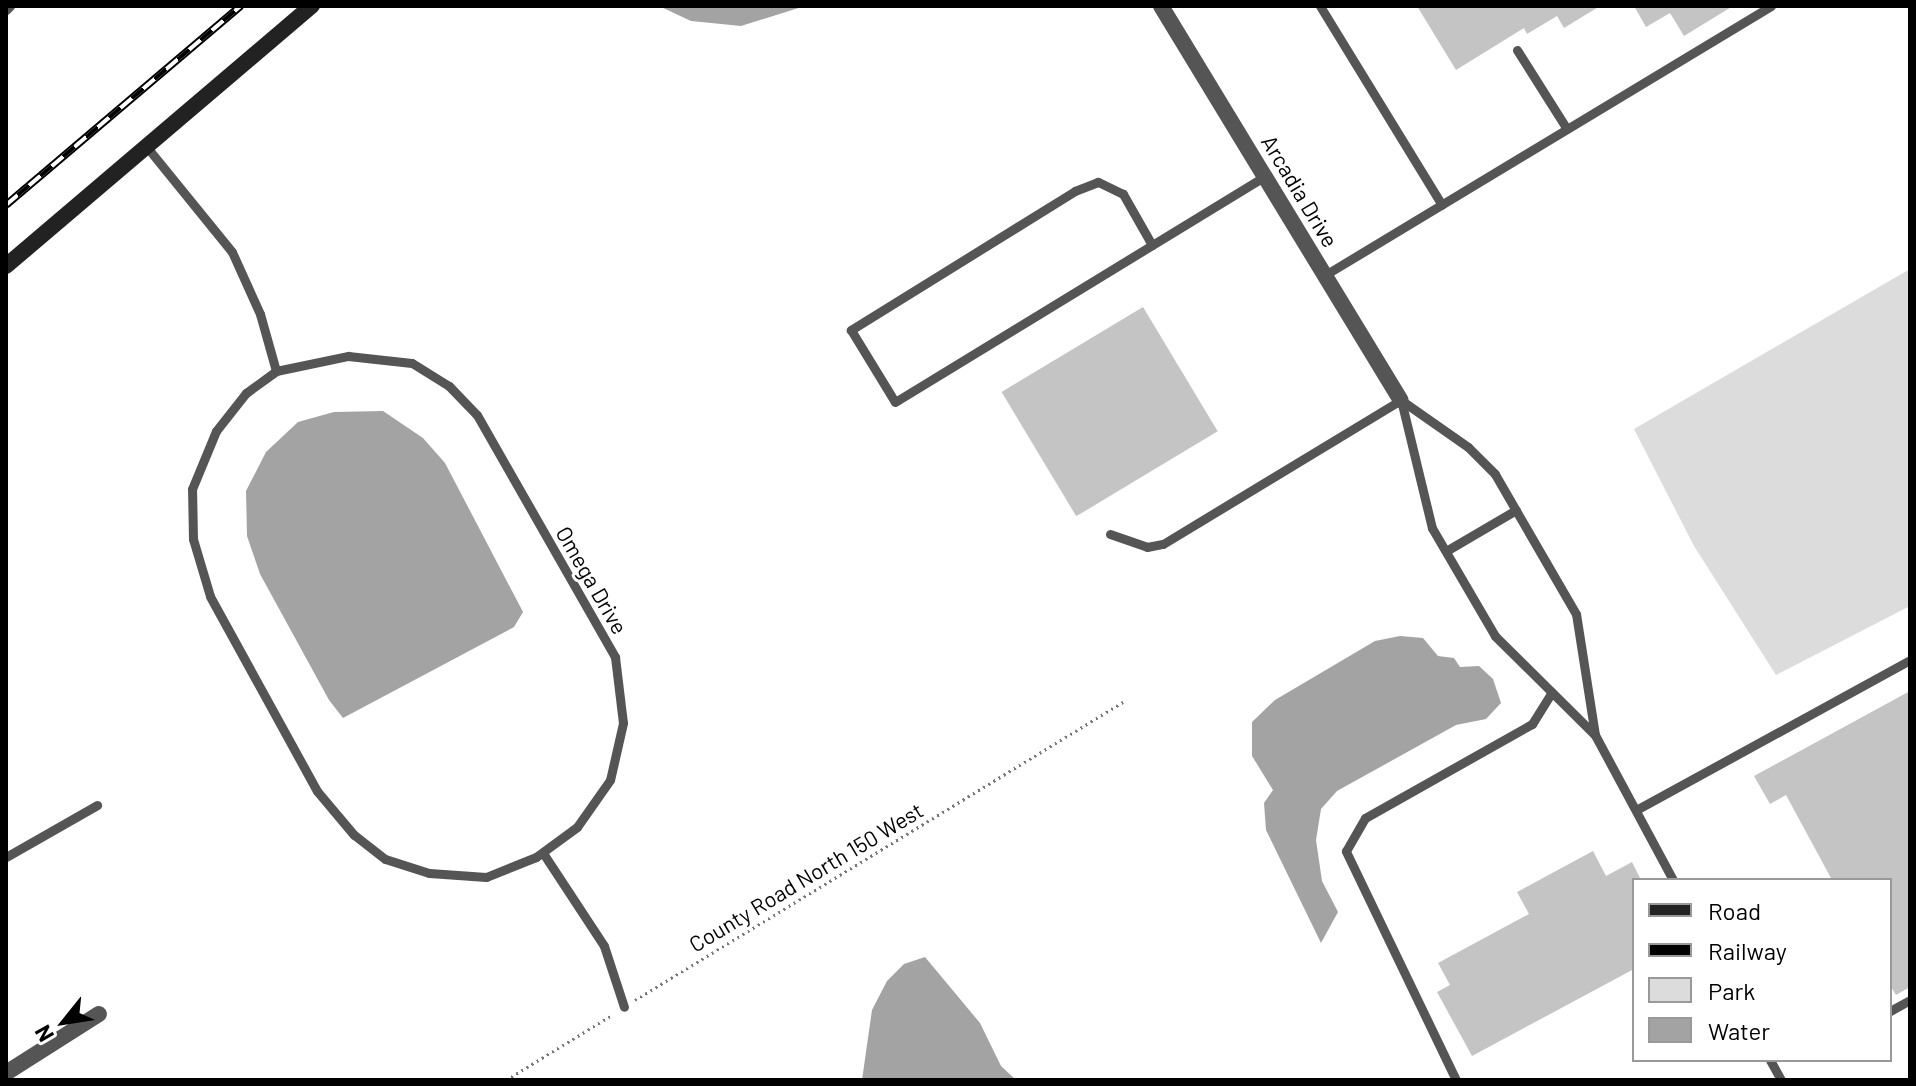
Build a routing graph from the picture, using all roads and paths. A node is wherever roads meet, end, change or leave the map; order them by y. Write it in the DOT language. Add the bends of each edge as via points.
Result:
graph roads {
  1 [pos="312,6"];
  2 [pos="1161,6"];
  3 [pos="1320,6"];
  4 [pos="1771,6"];
  5 [pos="1517,50"];
  6 [pos="1567,129"];
  7 [pos="146,146"];
  8 [pos="1265,176"];
  9 [pos="1442,205"];
  10 [pos="1152,245"];
  11 [pos="6,266"];
  12 [pos="1325,275"];
  13 [pos="276,371"];
  14 [pos="1401,400"];
  15 [pos="1516,510"];
  16 [pos="1110,534"];
  17 [pos="1446,551"];
  18 [pos="1910,660"];
  19 [pos="1551,693"];
  20 [pos="1123,702"];
  21 [pos="1595,735"];
  22 [pos="97,805"];
  23 [pos="1636,810"];
  24 [pos="543,853"];
  25 [pos="6,857"];
  26 [pos="1672,878"];
  27 [pos="1910,1000"];
  28 [pos="624,1007"];
  29 [pos="1892,1010"];
  30 [pos="99,1014"];
  31 [pos="1771,1062"];
  32 [pos="6,1073"];
  33 [pos="506,1080"];
  34 [pos="1456,1080"];
  35 [pos="1781,1080"];
  1 -- 7 [label="main road"];
  2 -- 8 [label="street, Arcadia Drive"];
  3 -- 9 [label="lane"];
  4 -- 6 [label="lane"];
  5 -- 6 [label="lane"];
  6 -- 9 [label="lane"];
  7 -- 11 [label="main road"];
  7 -- 13 [label="lane" via="232,252 260,314"];
  8 -- 10 [label="lane"];
  8 -- 12 [label="street, Arcadia Drive"];
  9 -- 12 [label="lane"];
  10 -- 10 [label="lane" via="895,402 851,330 1075,191 1098,182 1123,194"];
  12 -- 14 [label="street, Arcadia Drive"];
  13 -- 24 [label="lane, Omega Drive" via="348,356 412,363 449,386 477,415 615,657 623,723 610,780 577,827"];
  13 -- 24 [label="lane, Omega Drive" via="246,393 216,431 192,489 193,539 210,596 317,791 354,835 385,859 429,873 486,877"];
  14 -- 15 [label="lane" via="1468,447 1495,474"];
  14 -- 16 [label="lane" via="1163,544 1147,547"];
  14 -- 17 [label="lane" via="1424,508"];
  15 -- 17 [label="lane"];
  15 -- 21 [label="lane" via="1576,614"];
  17 -- 19 [label="lane" via="1495,636"];
  18 -- 23 [label="lane"];
  19 -- 21 [label="lane"];
  19 -- 34 [label="lane" via="1532,724 1365,818 1346,851"];
  20 -- 28 [label="path, County Road North 150 West"];
  21 -- 23 [label="lane"];
  22 -- 25 [label="lane"];
  23 -- 26 [label="lane"];
  24 -- 28 [label="lane" via="604,946"];
  27 -- 29 [label="lane"];
  28 -- 33 [label="path, County Road North 150 West"];
  30 -- 32 [label="street"];
  31 -- 35 [label="lane"];
}
